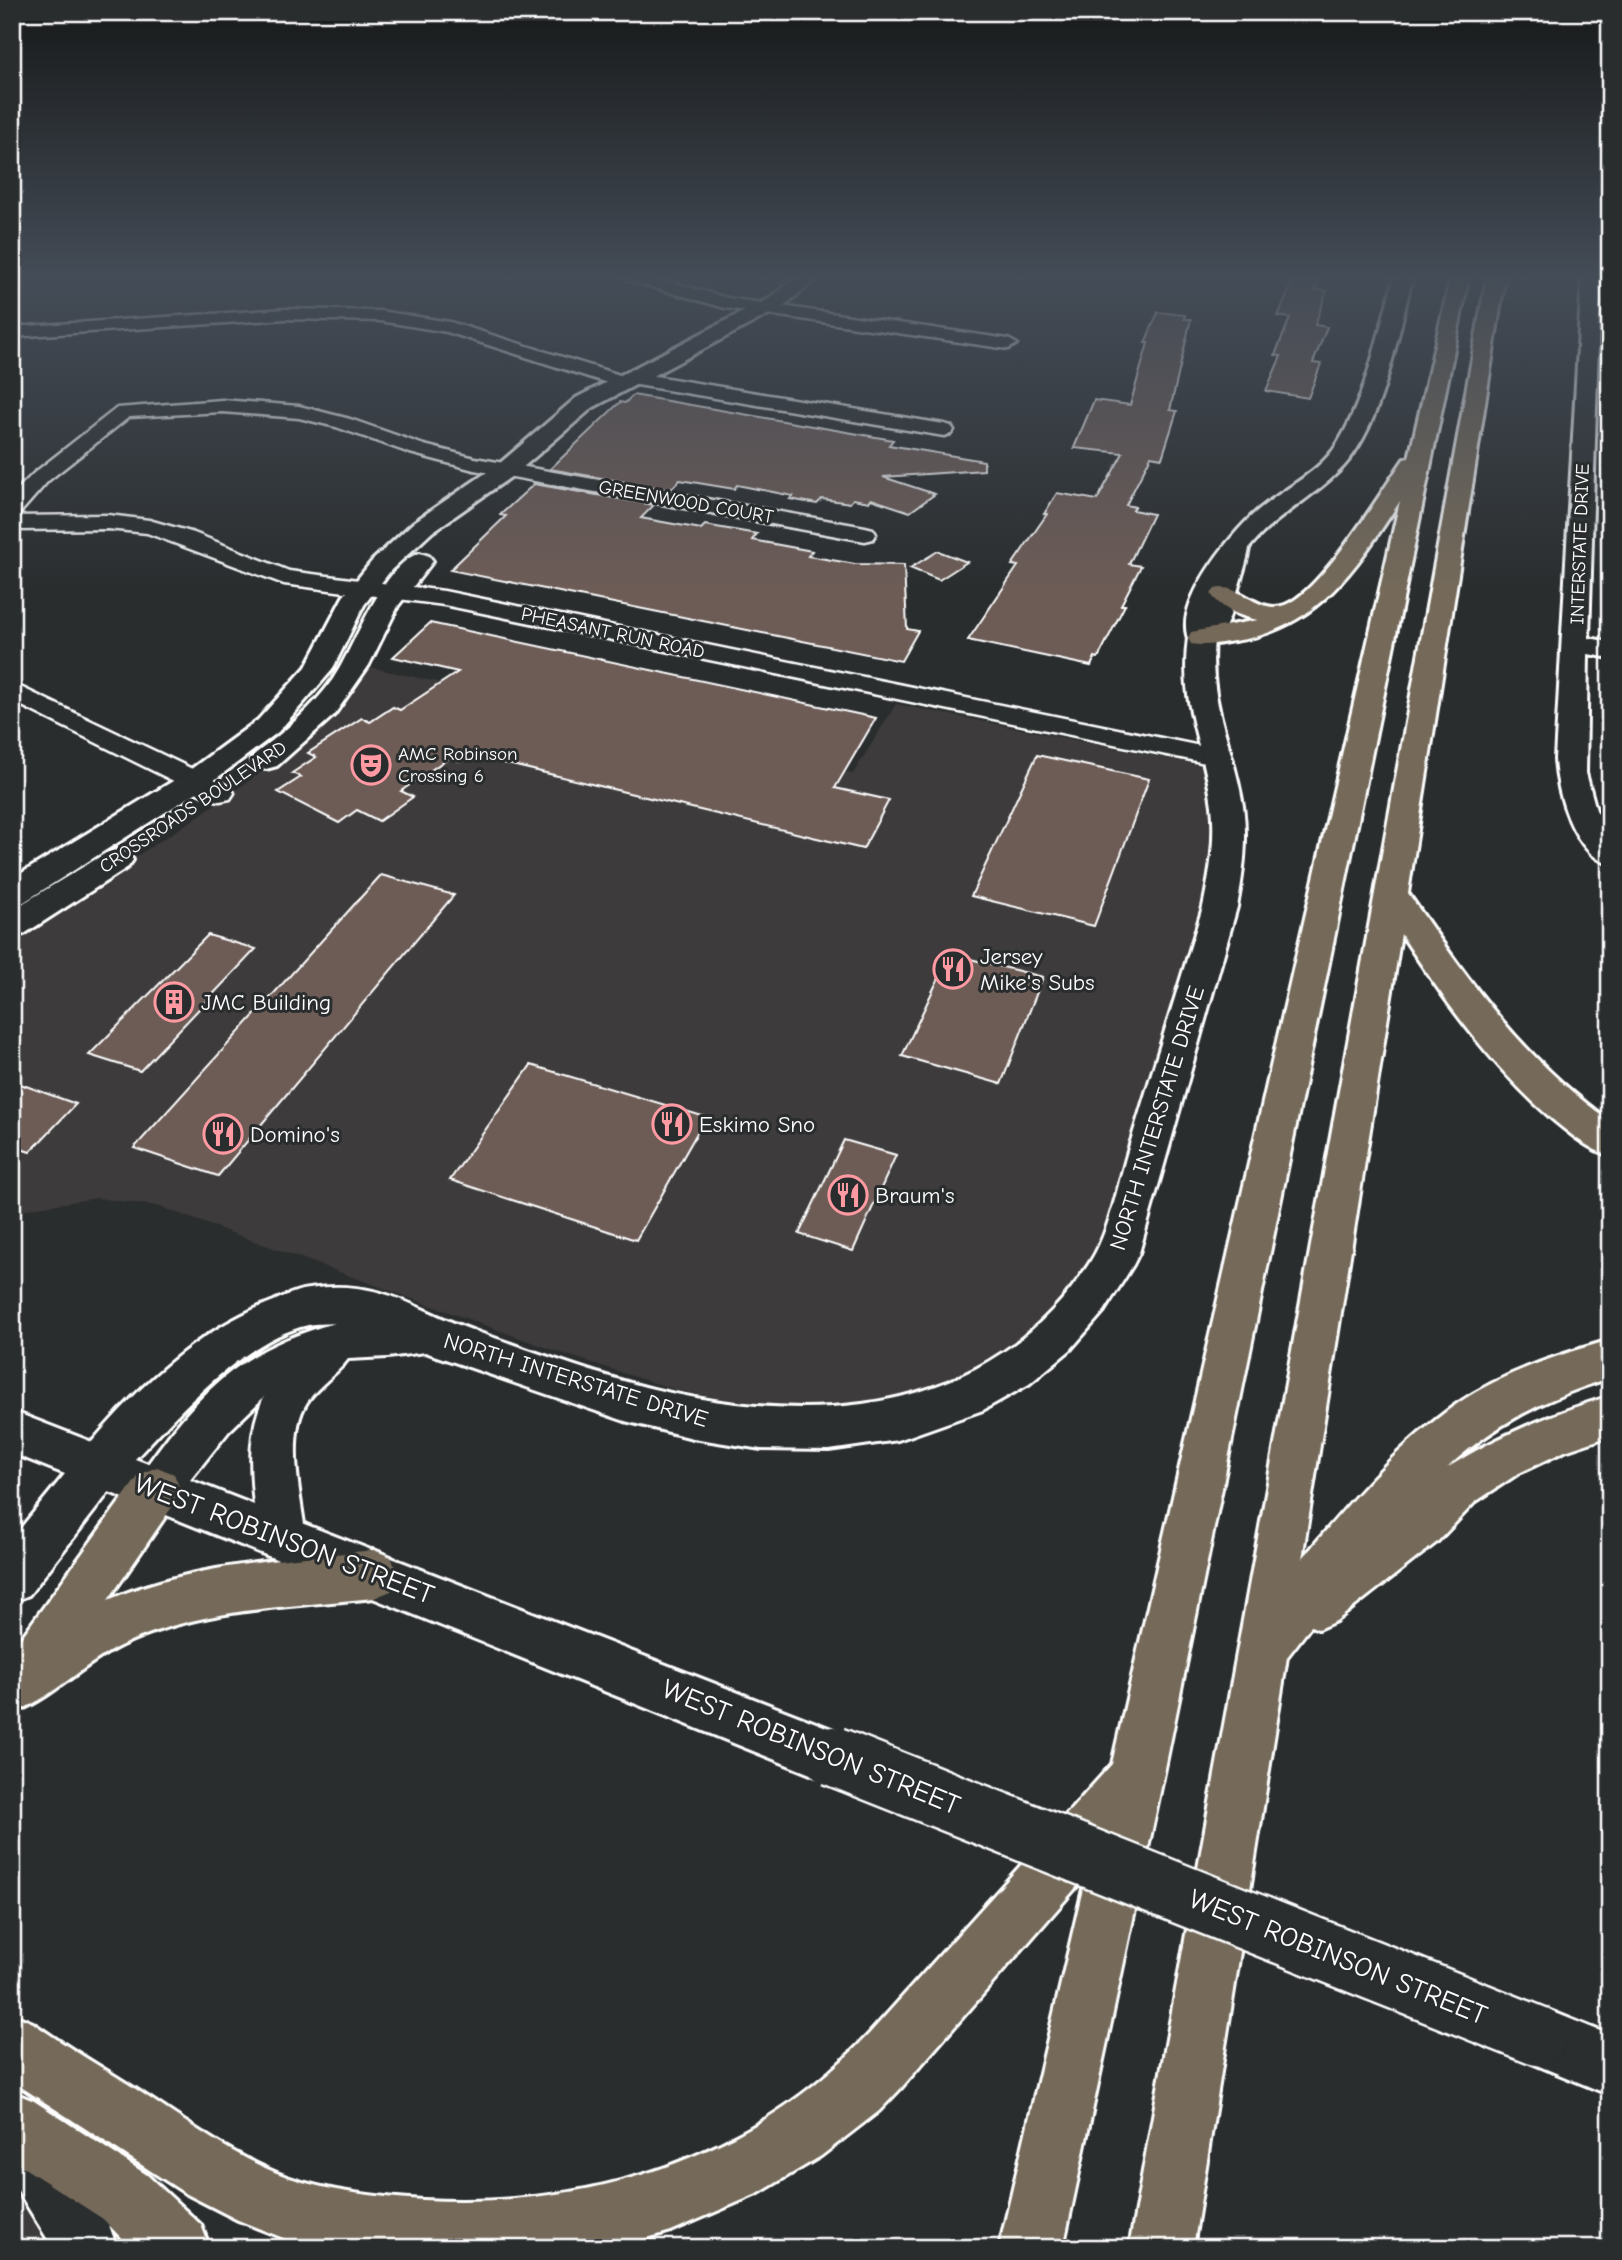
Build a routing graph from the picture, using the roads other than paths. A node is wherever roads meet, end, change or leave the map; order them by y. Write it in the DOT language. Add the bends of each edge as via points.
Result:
graph roads {
  1 [pos="624,381"];
  2 [pos="636,381"];
  3 [pos="1374,381"];
  4 [pos="1437,381"];
  5 [pos="1478,381"];
  6 [pos="1591,381"];
  7 [pos="944,429"];
  8 [pos="1423,448"];
  9 [pos="507,469"];
  10 [pos="12,508"];
  11 [pos="12,523"];
  12 [pos="865,534"];
  13 [pos="1237,549"];
  14 [pos="365,588"];
  15 [pos="395,592"];
  16 [pos="1224,594"];
  17 [pos="1291,613"];
  18 [pos="1610,632"];
  19 [pos="1576,635"];
  20 [pos="1201,638"];
  21 [pos="1610,650"];
  22 [pos="12,691"];
  23 [pos="1215,758"];
  24 [pos="207,787"];
  25 [pos="1610,854"];
  26 [pos="1390,892"];
  27 [pos="12,894"];
  28 [pos="12,926"];
  29 [pos="1610,1141"];
  30 [pos="425,1333"];
  31 [pos="342,1340"];
  32 [pos="1610,1359"];
  33 [pos="1610,1416"];
  34 [pos="12,1432"];
  35 [pos="101,1467"];
  36 [pos="157,1489"];
  37 [pos="282,1538"];
  38 [pos="374,1574"];
  39 [pos="12,1578"];
  40 [pos="1264,1646"];
  41 [pos="15,1690"];
  42 [pos="1136,1778"];
  43 [pos="12,2044"];
  44 [pos="1610,2065"];
  45 [pos="12,2124"];
  46 [pos="85,2248"];
  47 [pos="178,2248"];
  48 [pos="1031,2248"];
  49 [pos="1161,2248"];
  1 -- 9 [label="street, CROSSROADS BOULEVARD" via="574,410"];
  2 -- 7 [label="street"];
  3 -- 13 [label="street, NORTH INTERSTATE DRIVE" via="1365,412 1344,451 1329,469 1264,517"];
  4 -- 8 [label="highway"];
  5 -- 26 [label="highway"];
  6 -- 19 [label="street, INTERSTATE DRIVE"];
  8 -- 17 [label="highway" via="1347,557"];
  8 -- 42 [label="highway"];
  9 -- 10 [label="street, GREENWOOD COURT" via="417,449 299,412 222,406 157,409 124,412 41,477"];
  9 -- 12 [label="street, GREENWOOD COURT"];
  9 -- 14 [label="street, CROSSROADS BOULEVARD" via="423,527 382,565"];
  9 -- 15 [label="street, CROSSROADS BOULEVARD"];
  11 -- 14 [label="street, PHEASANT RUN ROAD" via="108,522 149,527 284,577"];
  13 -- 16 [label="street, NORTH INTERSTATE DRIVE"];
  13 -- 20 [label="street, NORTH INTERSTATE DRIVE" via="1213,584 1197,624"];
  14 -- 15 [label="street, PHEASANT RUN ROAD"];
  14 -- 24 [label="street, CROSSROADS BOULEVARD" via="352,603 318,670 296,698"];
  15 -- 23 [label="street, PHEASANT RUN ROAD" via="444,598"];
  15 -- 24 [label="street, CROSSROADS BOULEVARD" via="352,672 313,720 289,743"];
  16 -- 17 [label="highway" via="1253,612"];
  16 -- 20 [label="street, NORTH INTERSTATE DRIVE" via="1213,627"];
  17 -- 20 [label="highway" via="1264,626"];
  18 -- 19 [label="street"];
  19 -- 21 [label="street"];
  19 -- 25 [label="street" via="1570,729 1572,790"];
  20 -- 23 [label="street, NORTH INTERSTATE DRIVE" via="1199,695"];
  22 -- 24 [label="street"];
  23 -- 30 [label="street, NORTH INTERSTATE DRIVE" via="1227,805 1228,866 1118,1254 1079,1313 1015,1371 939,1409 886,1423 799,1432 716,1424 619,1398"];
  24 -- 27 [label="street, CROSSROADS BOULEVARD"];
  24 -- 28 [label="street, CROSSROADS BOULEVARD"];
  26 -- 29 [label="highway" via="1501,1049 1543,1090"];
  26 -- 40 [label="highway"];
  30 -- 31 [label="street, NORTH INTERSTATE DRIVE"];
  30 -- 35 [label="street, NORTH INTERSTATE DRIVE" via="399,1316 357,1304 325,1304 275,1316 202,1361"];
  31 -- 36 [label="street, NORTH INTERSTATE DRIVE" via="288,1357 245,1384 212,1415"];
  31 -- 37 [label="street" via="301,1374 274,1425 273,1468"];
  32 -- 40 [label="highway" via="1522,1392 1475,1418 1430,1453"];
  33 -- 40 [label="highway" via="1554,1434 1503,1458 1458,1487 1420,1525"];
  34 -- 35 [label="street, WEST ROBINSON STREET"];
  35 -- 36 [label="street, WEST ROBINSON STREET"];
  35 -- 39 [label="street, NORTH INTERSTATE DRIVE"];
  36 -- 37 [label="street, WEST ROBINSON STREET"];
  36 -- 41 [label="highway"];
  37 -- 38 [label="street, WEST ROBINSON STREET"];
  38 -- 41 [label="highway" via="221,1592 153,1608 68,1647"];
  38 -- 44 [label="street, WEST ROBINSON STREET, bridge"];
  40 -- 49 [label="highway"];
  42 -- 43 [label="highway" via="858,2088 799,2134 737,2172 674,2202 622,2219 517,2239 443,2239 374,2231 314,2217 191,2162"];
  42 -- 48 [label="highway"];
  45 -- 46 [label="street" via="81,2234"];
  45 -- 47 [label="highway" via="125,2197"];
}
